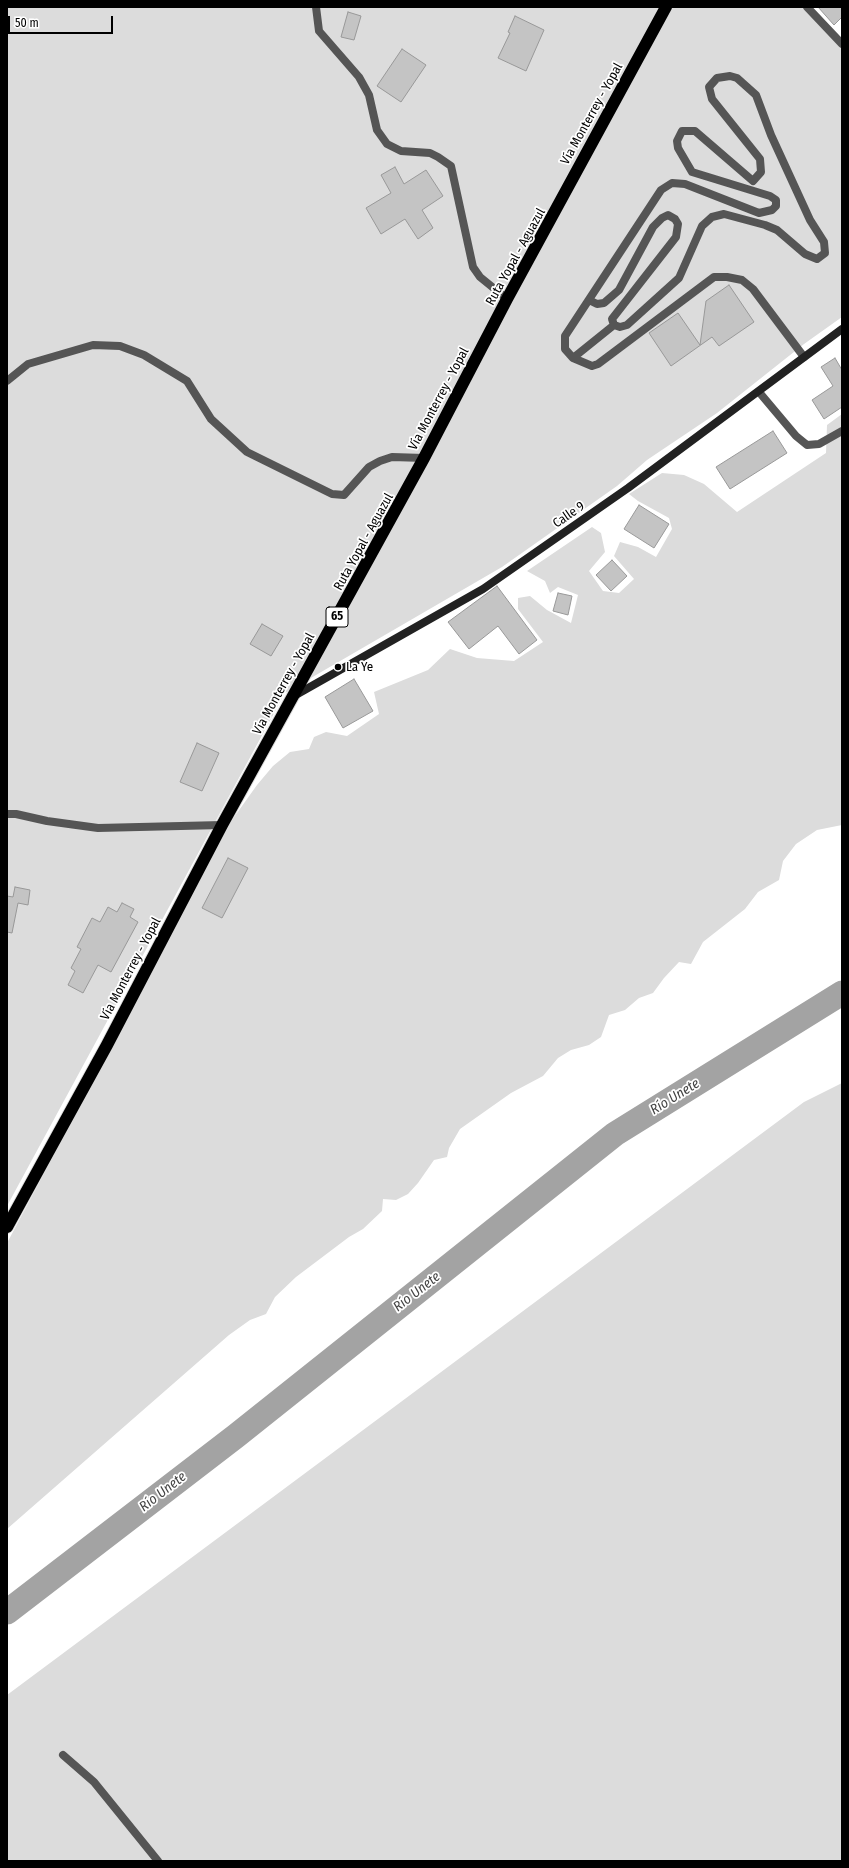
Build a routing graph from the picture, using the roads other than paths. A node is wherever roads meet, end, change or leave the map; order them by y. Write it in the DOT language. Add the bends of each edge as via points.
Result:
graph roads {
  1 [pos="316,7"];
  2 [pos="666,7"];
  3 [pos="807,7"];
  4 [pos="842,44"];
  5 [pos="507,299"];
  6 [pos="589,300"];
  7 [pos="614,325"];
  8 [pos="842,329"];
  9 [pos="804,357"];
  10 [pos="573,358"];
  11 [pos="7,381"];
  12 [pos="759,392"];
  13 [pos="842,432"];
  14 [pos="424,458"];
  15 [pos="293,697"];
  16 [pos="7,814"];
  17 [pos="222,825"];
  18 [pos="7,1227"];
  19 [pos="63,1755"];
  20 [pos="158,1861"];
  1 -- 5 [label="street" via="320,31 359,76 370,95 377,130 387,144 401,151 430,154 450,166 473,267 480,277"];
  2 -- 5 [label="street, Ruta Yopal - Aguazul"];
  3 -- 4 [label="street"];
  5 -- 14 [label="street, Ruta Yopal - Aguazul"];
  6 -- 7 [label="street" via="597,304 604,303 619,290 653,228 668,215 675,219 678,224 676,236 612,319"];
  6 -- 7 [label="street" via="661,190 672,183 685,184 760,213 772,210 776,206 776,200 770,196 692,172 678,148 677,142 682,130 695,131 753,181 757,177 761,172 760,159 712,99 710,93 709,87 717,78 737,78 756,95 777,149 810,220 824,242 825,253 817,259 805,254 777,230 765,225 724,214 712,217 702,226 679,278 627,325"];
  6 -- 10 [label="street" via="565,336 565,349"];
  7 -- 10 [label="street"];
  8 -- 9 [label="street"];
  9 -- 10 [label="street" via="753,289 742,280 714,277 598,364 592,366"];
  9 -- 12 [label="street"];
  11 -- 14 [label="street" via="28,364 93,345 120,346 144,355 187,381 211,419 247,452 332,494 344,495 369,467 380,461 392,457"];
  12 -- 13 [label="street" via="796,436 807,445 819,444"];
  12 -- 15 [label="street" via="628,488 482,589"];
  14 -- 15 [label="street, Ruta Yopal - Aguazul"];
  15 -- 17 [label="highway, Vía Monterrey - Yopal"];
  16 -- 17 [label="street" via="98,828"];
  17 -- 18 [label="highway, Vía Monterrey - Yopal" via="107,1045"];
  19 -- 20 [label="street" via="94,1782"];
}
